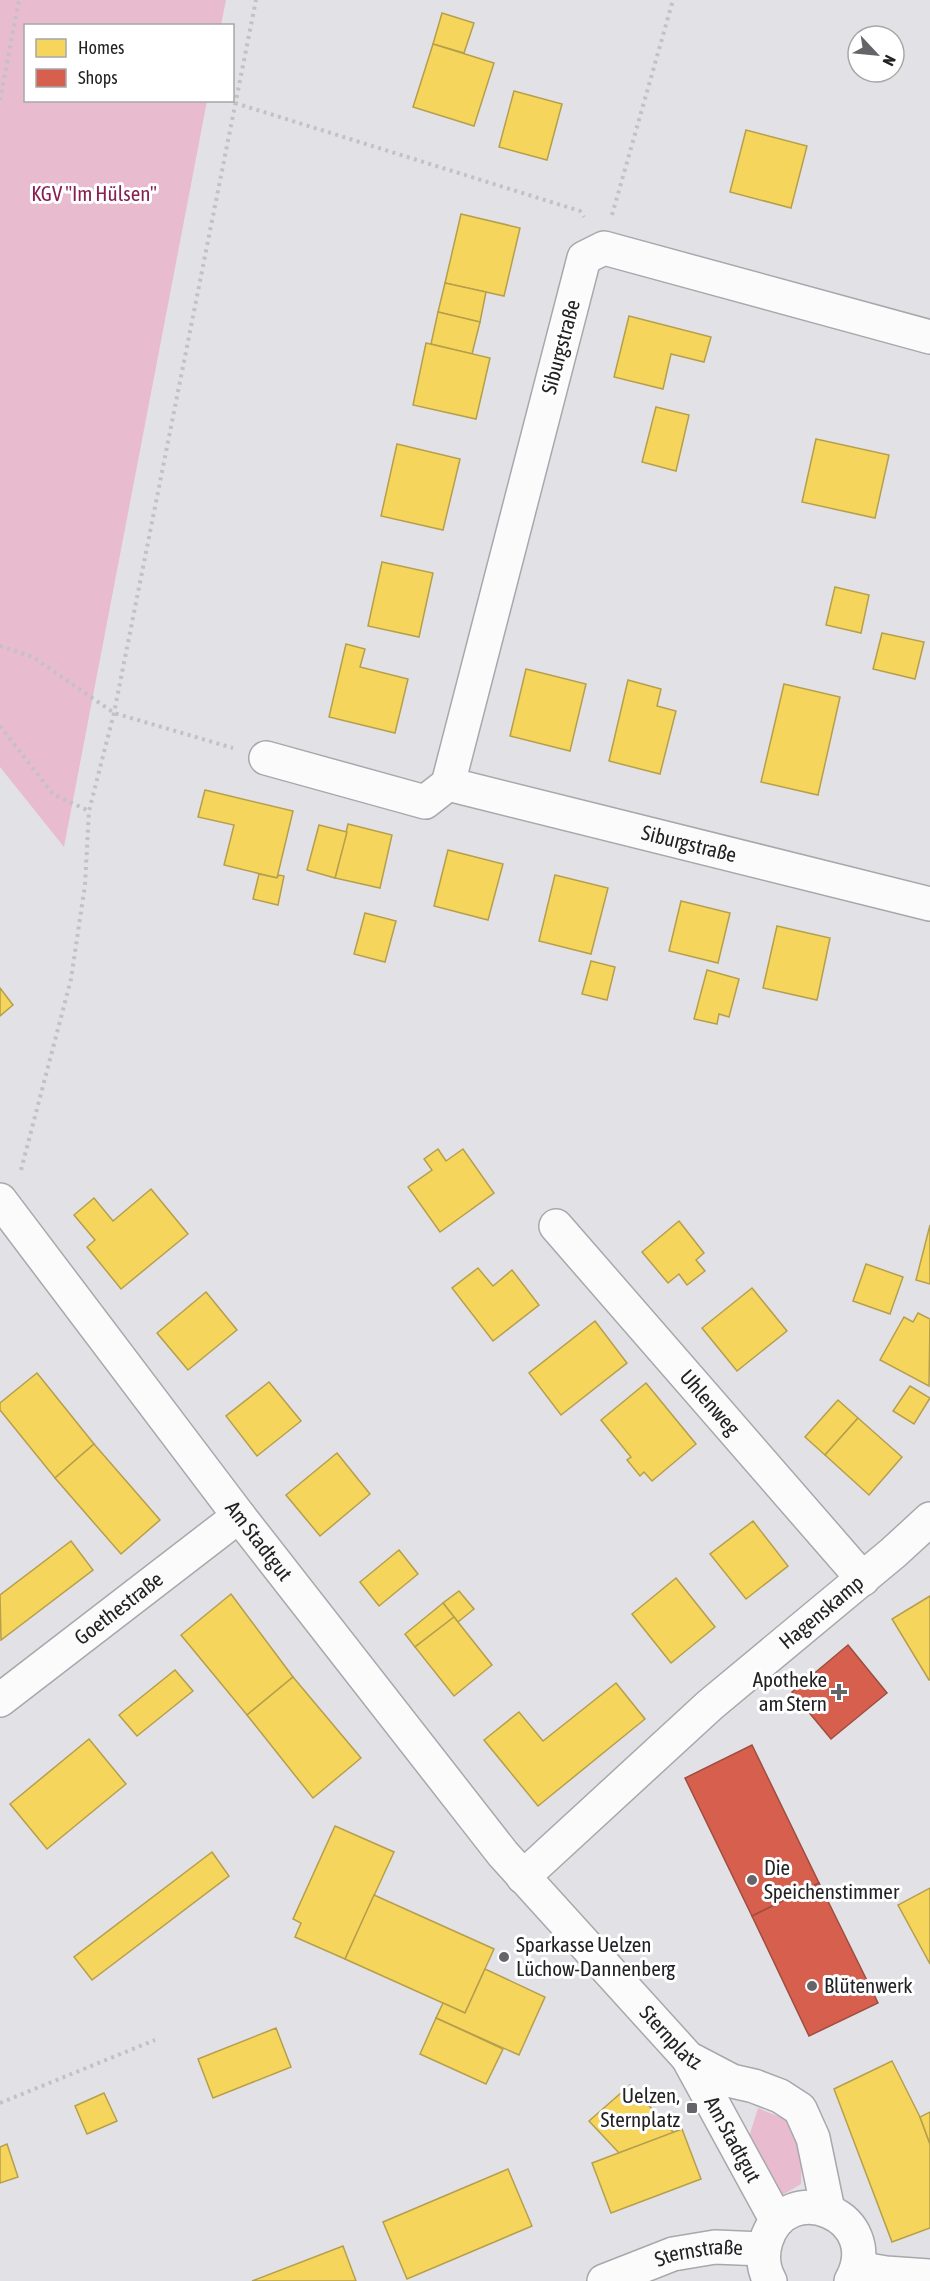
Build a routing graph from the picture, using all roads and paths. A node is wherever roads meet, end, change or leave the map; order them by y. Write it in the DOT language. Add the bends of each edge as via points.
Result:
graph roads {
  1 [pos="19,0"];
  2 [pos="256,0"];
  3 [pos="673,0"];
  4 [pos="0,100"];
  5 [pos="235,103"];
  6 [pos="604,248"];
  7 [pos="930,337"];
  8 [pos="0,646"];
  9 [pos="114,713"];
  10 [pos="0,726"];
  11 [pos="266,758"];
  12 [pos="448,784"];
  13 [pos="89,811"];
  14 [pos="930,904"];
  15 [pos="5,1206"];
  16 [pos="556,1226"];
  17 [pos="239,1516"];
  18 [pos="930,1519"];
  19 [pos="863,1579"];
  20 [pos="0,1700"];
  21 [pos="523,1876"];
  22 [pos="155,2040"];
  23 [pos="688,2058"];
  24 [pos="0,2103"];
  25 [pos="828,2210"];
  26 [pos="770,2235"];
  27 [pos="854,2274"];
  28 [pos="930,2276"];
  29 [pos="604,2281"];
  30 [pos="771,2281"];
  1 -- 4 [label="path"];
  2 -- 5 [label="path"];
  3 -- 6 [label="path"];
  5 -- 6 [label="path" via="580,211"];
  5 -- 9 [label="path"];
  6 -- 7 [label="street"];
  6 -- 12 [label="street, Siburgstraße" via="584,258"];
  8 -- 9 [label="path" via="33,657"];
  9 -- 11 [label="path"];
  9 -- 13 [label="path"];
  10 -- 13 [label="path" via="53,794"];
  11 -- 12 [label="street" via="425,802"];
  12 -- 14 [label="street, Siburgstraße"];
  13 -- 15 [label="path" via="85,885 71,979"];
  15 -- 17 [label="street, Am Stadtgut"];
  16 -- 19 [label="street, Uhlenweg"];
  17 -- 20 [label="street, Goethestraße"];
  17 -- 21 [label="street, Am Stadtgut"];
  18 -- 19 [label="street, Hagenskamp"];
  19 -- 21 [label="street, Hagenskamp" via="710,1705"];
  21 -- 23 [label="street, Sternplatz"];
  22 -- 24 [label="path"];
  23 -- 25 [label="street, Sternplatz" via="732,2081 780,2096 800,2109 813,2138"];
  23 -- 26 [label="street, Am Stadtgut"];
  25 -- 26 [label="street" via="801,2208 788,2213"];
  25 -- 27 [label="street" via="850,2227 856,2240 859,2254"];
  26 -- 29 [label="street, Sternstraße" via="672,2254"];
  26 -- 30 [label="street" via="764,2265"];
  27 -- 28 [label="street"];
}
